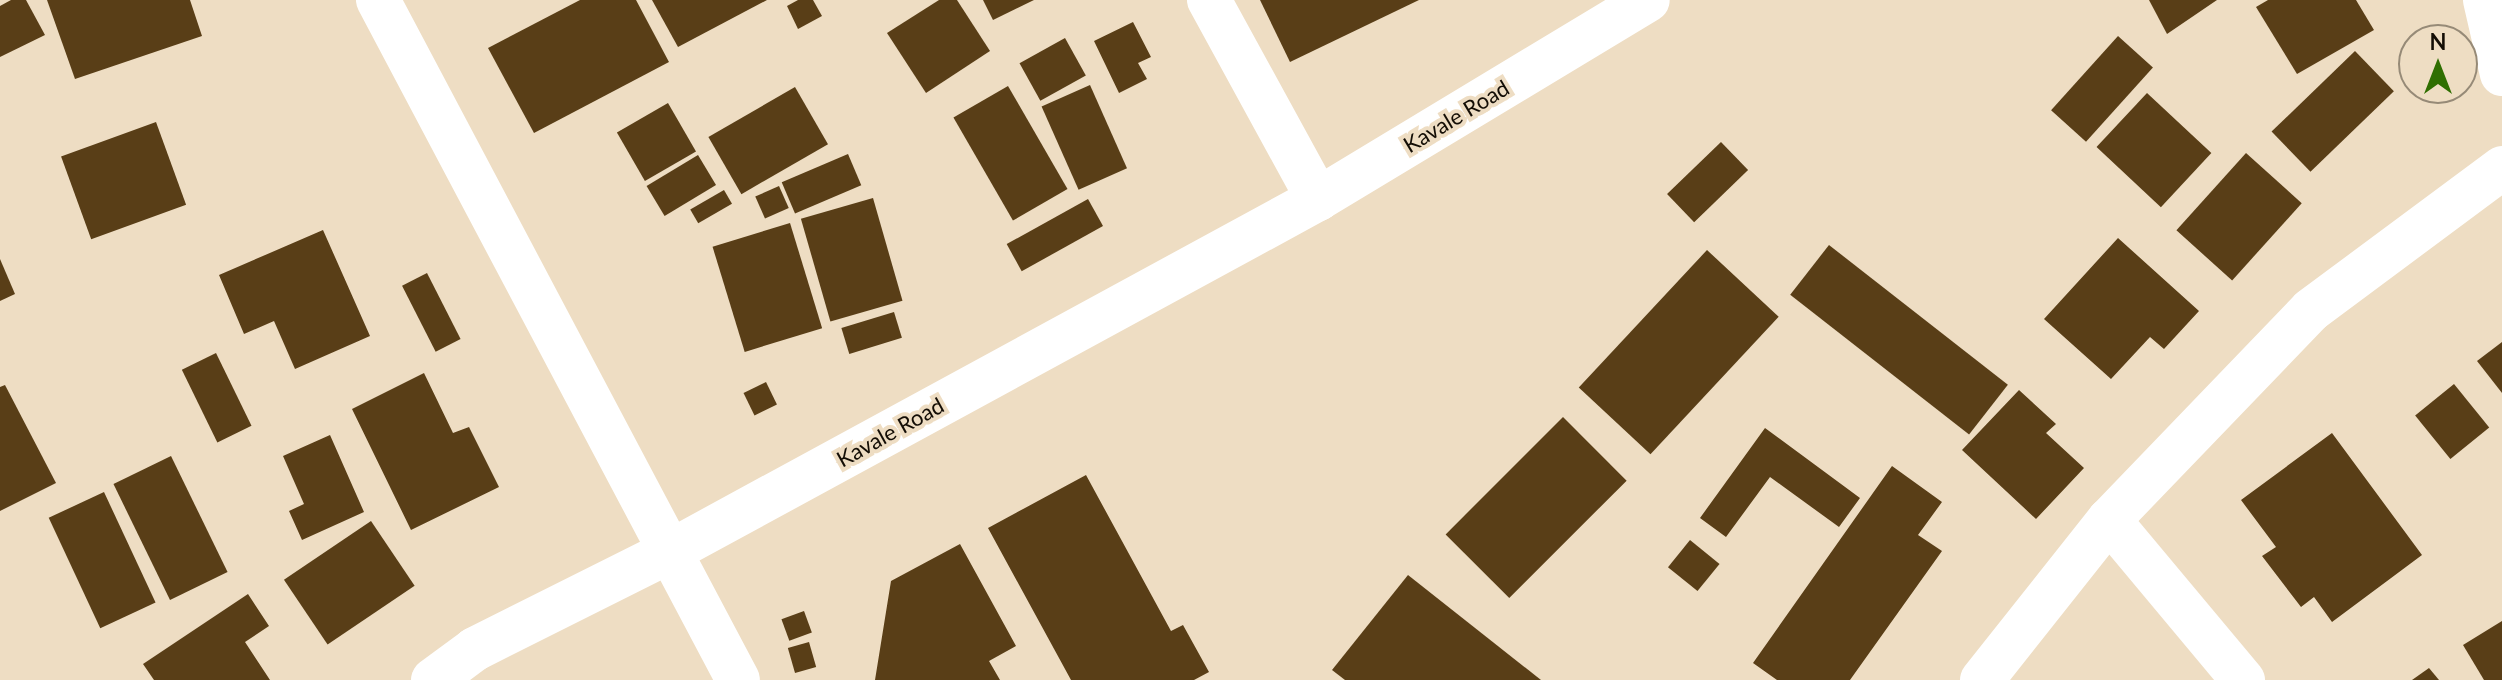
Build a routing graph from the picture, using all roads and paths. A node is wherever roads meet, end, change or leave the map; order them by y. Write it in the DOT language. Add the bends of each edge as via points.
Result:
graph roads {
  1 [pos="378,0"];
  2 [pos="1209,0"];
  3 [pos="1648,0"];
  4 [pos="2485,0"];
  5 [pos="2502,74"];
  6 [pos="2502,168"];
  7 [pos="1318,199"];
  8 [pos="2109,520"];
  9 [pos="671,551"];
  10 [pos="433,680"];
  11 [pos="738,680"];
  12 [pos="1982,680"];
  13 [pos="2243,680"];
  1 -- 9 [label="street"];
  2 -- 7 [label="street"];
  3 -- 7 [label="street, Kavale Road"];
  4 -- 5 [label="street"];
  6 -- 8 [label="street" via="2311,310"];
  7 -- 9 [label="street, Kavale Road"];
  8 -- 12 [label="street"];
  8 -- 13 [label="street"];
  9 -- 10 [label="street, Kavale Road" via="475,649"];
  9 -- 11 [label="street"];
}
